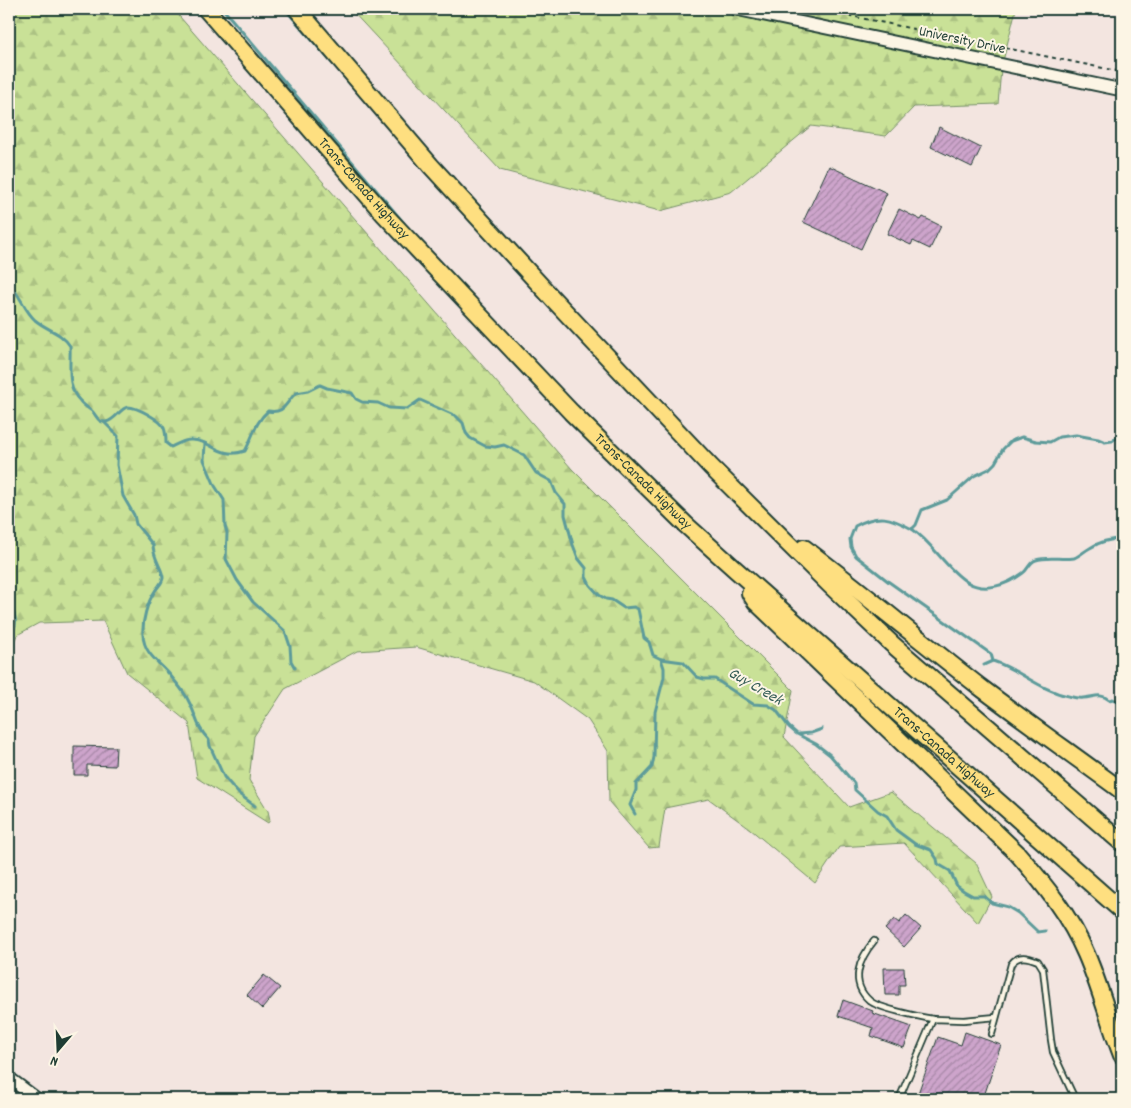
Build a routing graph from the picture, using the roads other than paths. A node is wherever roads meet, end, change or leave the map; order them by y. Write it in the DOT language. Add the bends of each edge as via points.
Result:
graph roads {
  1 [pos="206,9"];
  2 [pos="297,9"];
  3 [pos="736,9"];
  4 [pos="1122,90"];
  5 [pos="756,512"];
  6 [pos="736,570"];
  7 [pos="1122,791"];
  8 [pos="1122,843"];
  9 [pos="1122,912"];
  10 [pos="874,941"];
  11 [pos="996,1017"];
  12 [pos="933,1019"];
  13 [pos="992,1034"];
  14 [pos="1122,1055"];
  15 [pos="9,1078"];
  16 [pos="36,1099"];
  17 [pos="899,1099"];
  18 [pos="1075,1099"];
  1 -- 6 [label="highway, Trans-Canada Highway" via="384,214 571,412"];
  2 -- 5 [label="highway" via="470,209 651,405"];
  3 -- 4 [label="street, University Drive"];
  5 -- 7 [label="highway" via="985,691"];
  5 -- 8 [label="highway" via="892,644"];
  6 -- 9 [label="highway, Trans-Canada Highway"];
  6 -- 14 [label="highway" via="756,602 1017,853 1047,888 1069,920 1086,954"];
  10 -- 12 [label="lane" via="856,972 860,989 871,1002"];
  11 -- 12 [label="lane"];
  11 -- 13 [label="lane"];
  11 -- 18 [label="lane" via="1013,960 1025,957 1038,962 1043,969 1053,1052"];
  12 -- 17 [label="lane"];
  15 -- 16 [label="street"];
}
